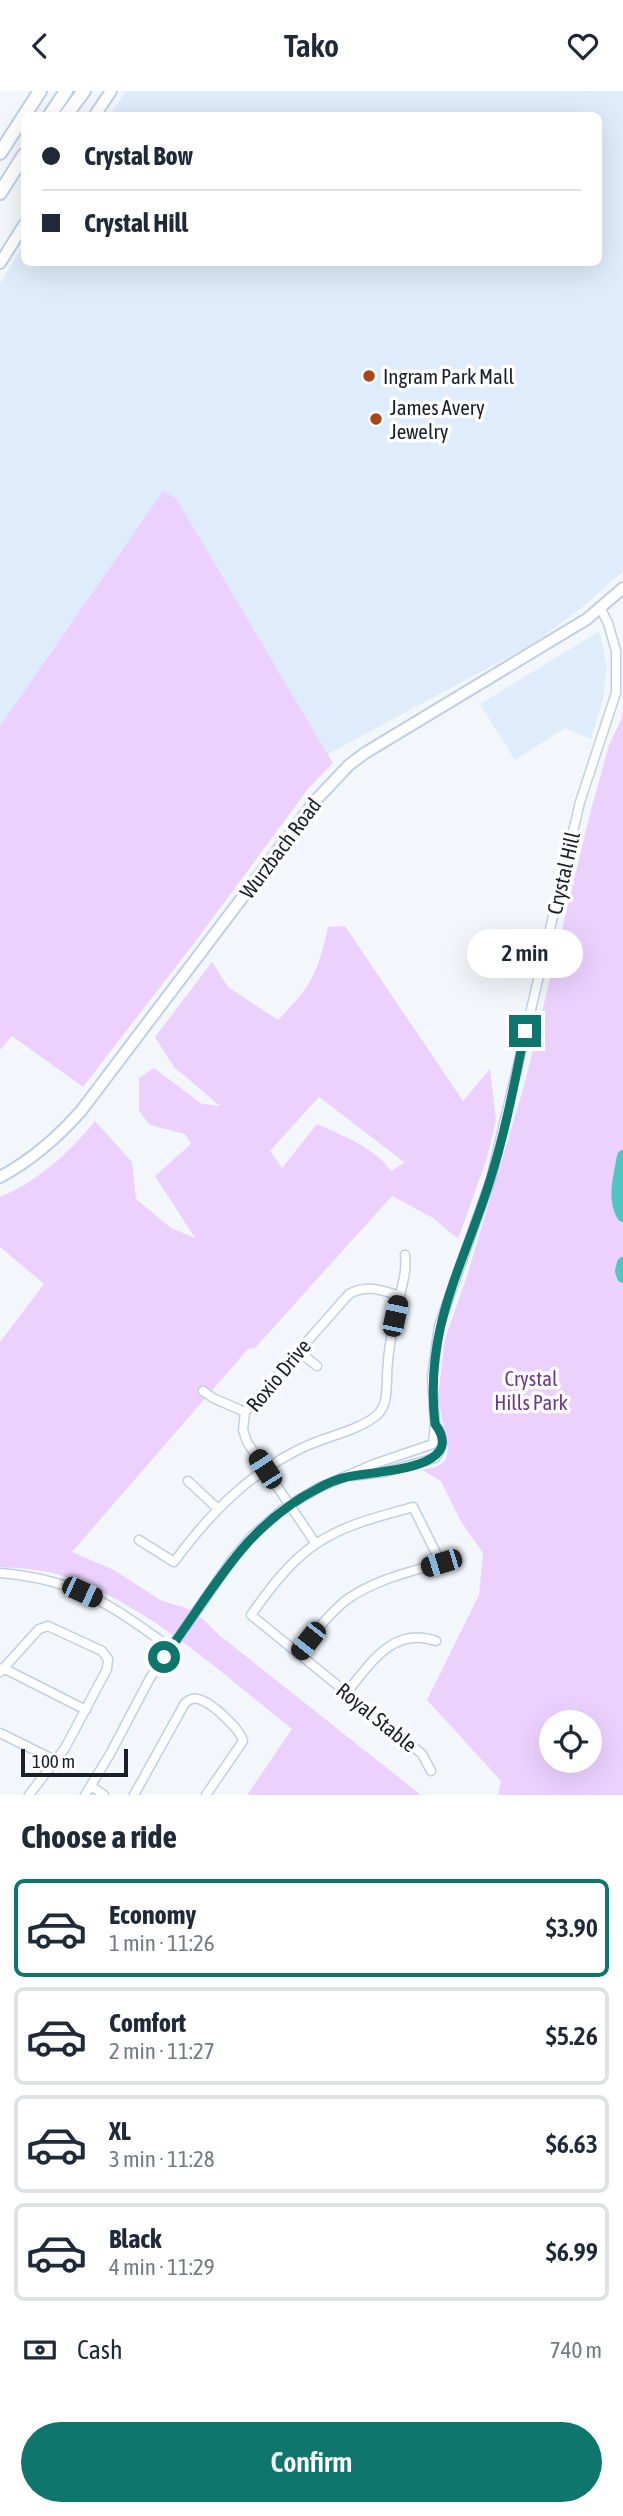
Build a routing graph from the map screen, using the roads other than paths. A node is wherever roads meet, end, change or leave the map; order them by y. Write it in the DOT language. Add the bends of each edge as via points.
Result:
graph roads {
  1 [pos="40,91"];
  2 [pos="66,91"];
  3 [pos="84,91"];
  4 [pos="111,91"];
  5 [pos="26,112"];
  6 [pos="52,112"];
  7 [pos="68,112"];
  8 [pos="97,112"];
  9 [pos="21,120"];
  10 [pos="0,153"];
  11 [pos="21,160"];
  12 [pos="21,175"];
  13 [pos="0,193"];
  14 [pos="0,199"];
  15 [pos="21,230"];
  16 [pos="0,263"];
  17 [pos="623,588"];
  18 [pos="601,609"];
  19 [pos="0,1177"];
  20 [pos="405,1255"];
  21 [pos="400,1296"];
  22 [pos="299,1351"];
  23 [pos="317,1366"];
  24 [pos="204,1391"];
  25 [pos="245,1412"];
  26 [pos="435,1424"];
  27 [pos="265,1469"];
  28 [pos="346,1477"];
  29 [pos="188,1481"];
  30 [pos="290,1504"];
  31 [pos="217,1508"];
  32 [pos="139,1540"];
  33 [pos="316,1544"];
  34 [pos="0,1573"];
  35 [pos="436,1641"];
  36 [pos="171,1648"];
  37 [pos="298,1654"];
  38 [pos="1,1670"];
  39 [pos="347,1692"];
  40 [pos="86,1710"];
  41 [pos="0,1733"];
  42 [pos="57,1761"];
  43 [pos="431,1771"];
  44 [pos="91,1786"];
  45 [pos="29,1795"];
  46 [pos="85,1795"];
  47 [pos="104,1795"];
  48 [pos="134,1795"];
  49 [pos="206,1795"];
  1 -- 5 [label="highway"];
  2 -- 6 [label="highway"];
  3 -- 7 [label="highway"];
  4 -- 8 [label="main road"];
  9 -- 10 [label="highway"];
  11 -- 13 [label="highway"];
  12 -- 14 [label="highway"];
  15 -- 16 [label="main road"];
  17 -- 18 [label="main road, Wurzbach Road"];
  18 -- 19 [label="main road, Wurzbach Road" via="385,741 340,774 81,1111 47,1146"];
  18 -- 26 [label="street, Crystal Hill" via="616,651 616,693 580,802 491,1179 439,1325 432,1377"];
  20 -- 21 [label="street" via="407,1272"];
  21 -- 22 [label="street, Roxio Drive" via="375,1288 356,1289"];
  21 -- 27 [label="street" via="388,1348 383,1408 366,1422"];
  22 -- 23 [label="street"];
  22 -- 25 [label="street, Roxio Drive"];
  24 -- 25 [label="street"];
  25 -- 27 [label="street, Roxio Drive" via="247,1442"];
  26 -- 28 [label="street, Crystal Hill" via="429,1447"];
  26 -- 28 [label="street, Crystal Hill" via="442,1444 431,1460"];
  27 -- 30 [label="street, Roxio Drive"];
  27 -- 31 [label="street"];
  28 -- 30 [label="street"];
  29 -- 31 [label="street"];
  30 -- 33 [label="street, Roxio Drive"];
  30 -- 36 [label="street" via="234,1557"];
  31 -- 32 [label="street" via="174,1562"];
  33 -- 37 [label="street, Royal Stable" via="280,1577 251,1615"];
  33 -- 37 [label="street" via="359,1523 413,1507 441,1563 366,1588 346,1600"];
  34 -- 36 [label="street" via="55,1581 82,1592"];
  35 -- 39 [label="street" via="407,1637 390,1645"];
  36 -- 44 [label="street"];
  37 -- 39 [label="street, Royal Stable"];
  38 -- 40 [label="street"];
  38 -- 40 [label="street" via="43,1626 52,1627 107,1656 107,1669"];
  39 -- 43 [label="street, Royal Stable" via="422,1754"];
  40 -- 42 [label="street"];
  41 -- 42 [label="street"];
  42 -- 45 [label="street"];
  44 -- 46 [label="street"];
  44 -- 47 [label="street"];
  48 -- 49 [label="street" via="191,1699 205,1702 242,1737"];
}
